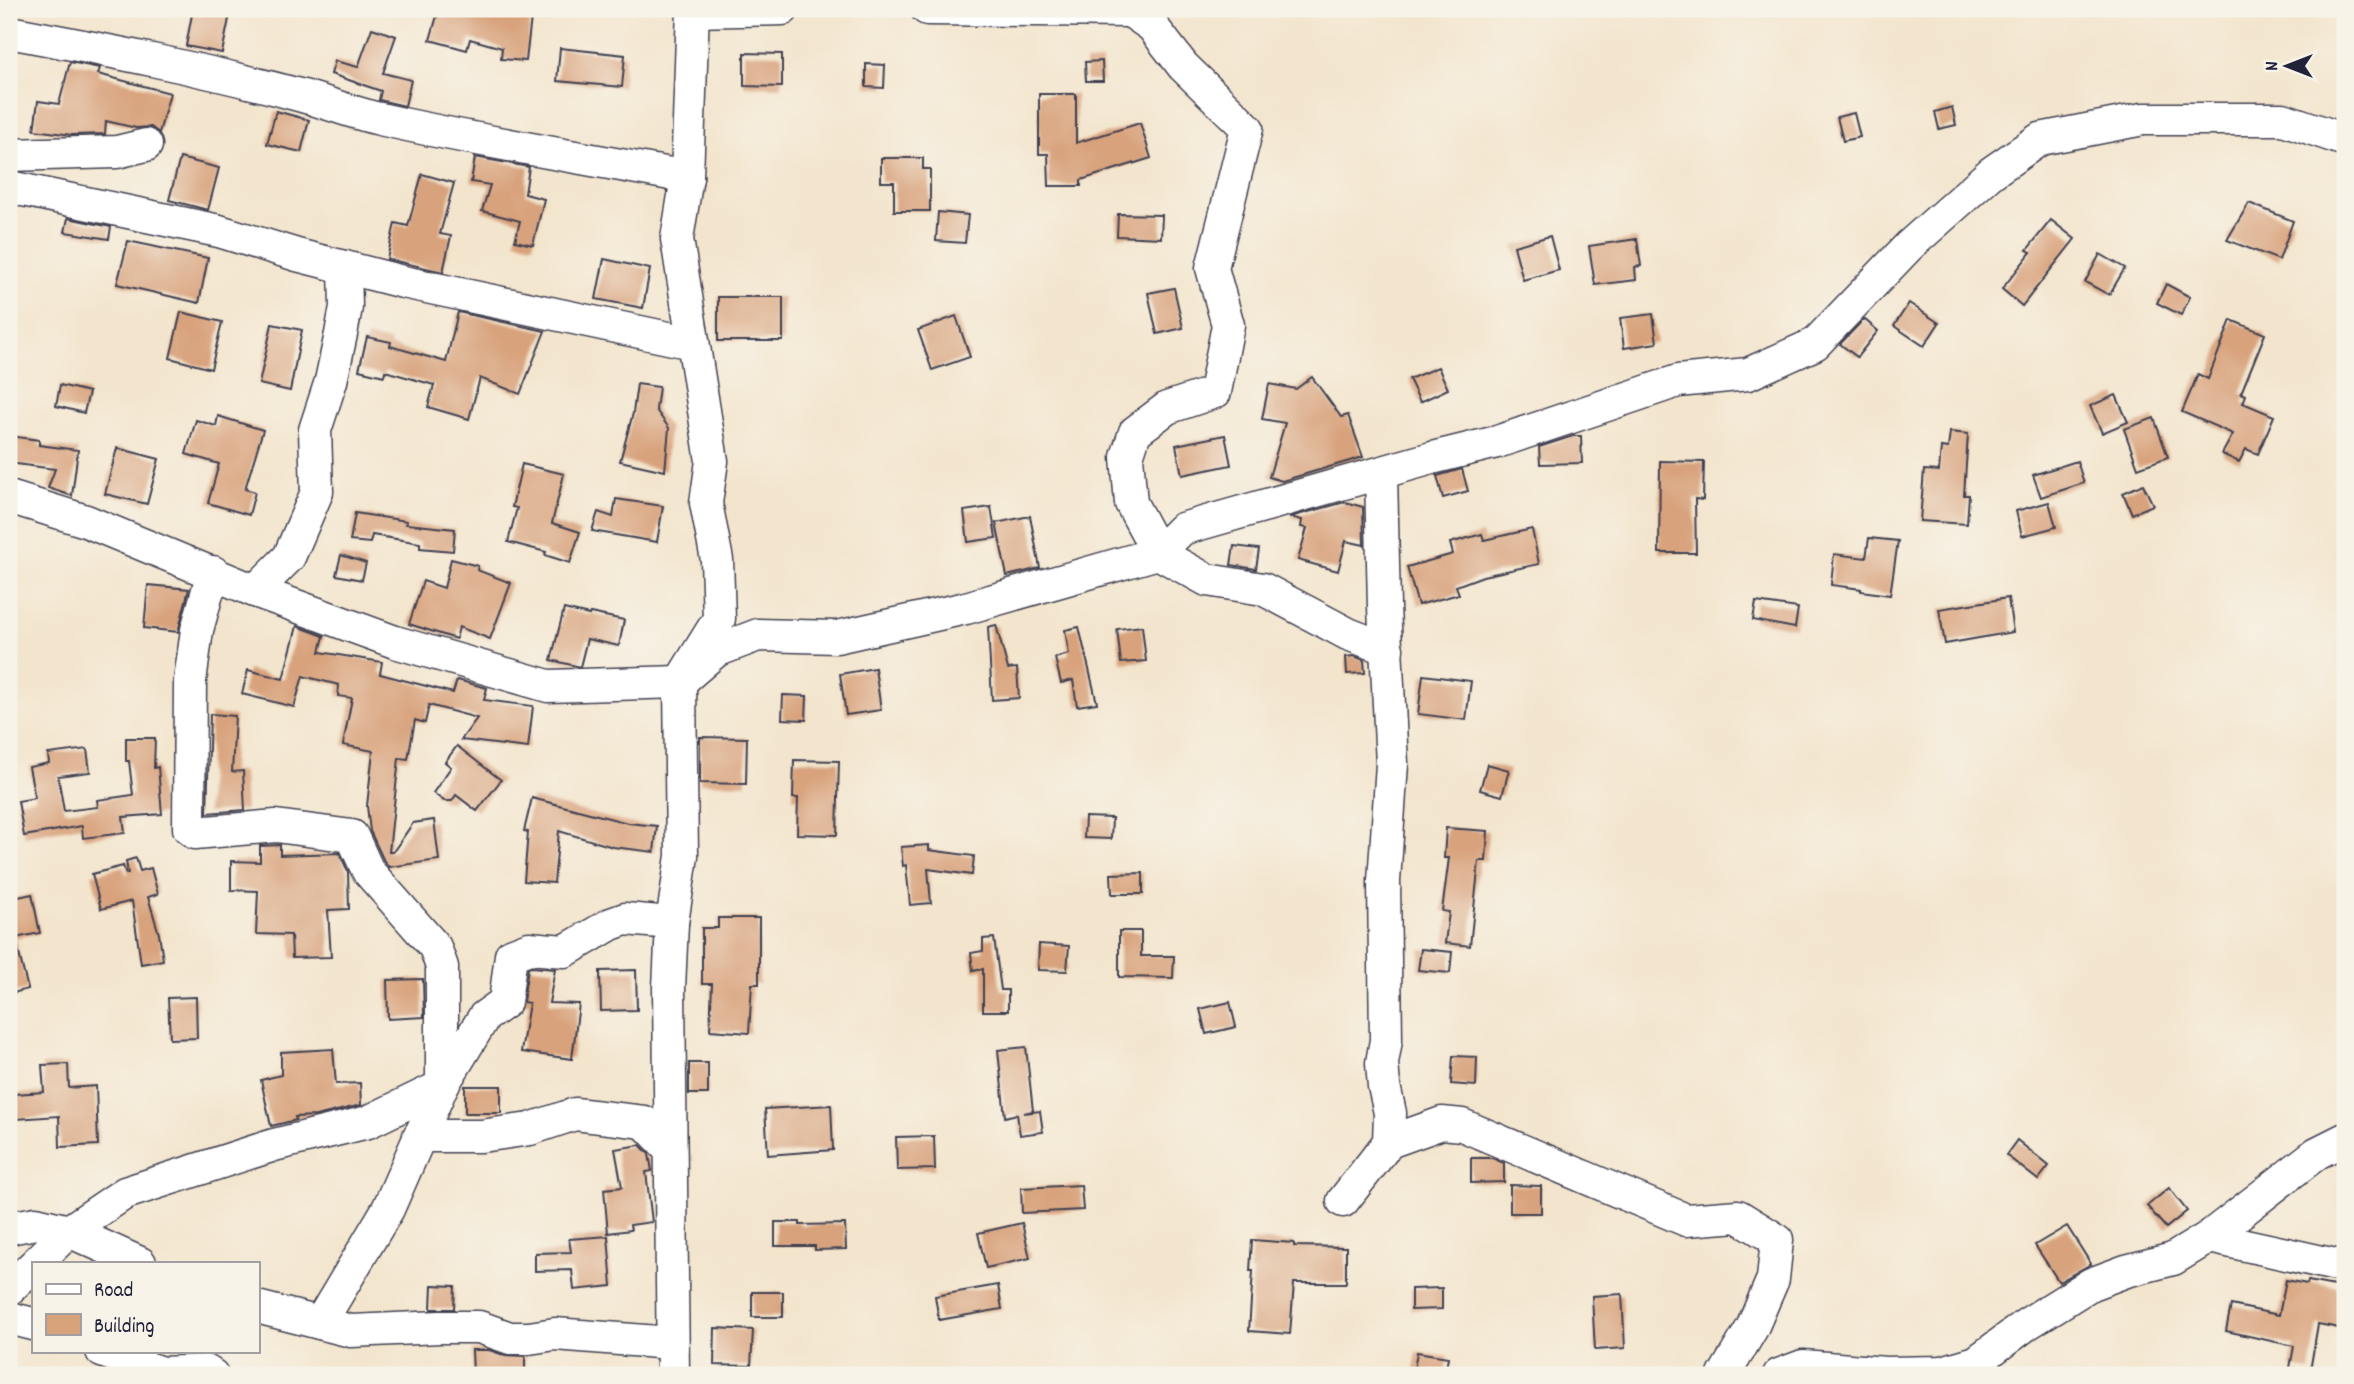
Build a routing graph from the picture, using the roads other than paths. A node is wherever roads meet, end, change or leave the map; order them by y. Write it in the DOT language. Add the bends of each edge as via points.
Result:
graph roads {
  1 [pos="783,9"];
  2 [pos="927,9"];
  3 [pos="693,10"];
  4 [pos="1130,10"];
  5 [pos="9,32"];
  6 [pos="2345,140"];
  7 [pos="146,145"];
  8 [pos="9,155"];
  9 [pos="687,177"];
  10 [pos="9,187"];
  11 [pos="345,267"];
  12 [pos="692,343"];
  13 [pos="1381,474"];
  14 [pos="9,497"];
  15 [pos="1158,553"];
  16 [pos="213,572"];
  17 [pos="255,591"];
  18 [pos="1387,649"];
  19 [pos="680,682"];
  20 [pos="672,923"];
  21 [pos="442,1086"];
  22 [pos="419,1136"];
  23 [pos="2345,1139"];
  24 [pos="1389,1142"];
  25 [pos="669,1147"];
  26 [pos="1343,1201"];
  27 [pos="9,1228"];
  28 [pos="69,1231"];
  29 [pos="2208,1237"];
  30 [pos="36,1262"];
  31 [pos="138,1262"];
  32 [pos="32,1266"];
  33 [pos="2345,1267"];
  34 [pos="9,1289"];
  35 [pos="259,1308"];
  36 [pos="9,1318"];
  37 [pos="320,1323"];
  38 [pos="32,1324"];
  39 [pos="671,1343"];
  40 [pos="105,1352"];
  41 [pos="212,1375"];
  42 [pos="673,1375"];
  43 [pos="1724,1375"];
  44 [pos="1779,1375"];
  1 -- 3 [label="street"];
  2 -- 4 [label="street"];
  3 -- 9 [label="street"];
  4 -- 15 [label="street" via="1152,26 1183,66 1248,128 1212,268 1228,325 1214,392 1167,408 1135,432 1127,457 1131,503"];
  5 -- 9 [label="street" via="165,61 376,119"];
  6 -- 13 [label="street" via="2284,119 2143,119 2040,139 1991,173 1909,246 1815,344 1748,374 1678,381 1497,442"];
  7 -- 8 [label="street" via="117,152"];
  9 -- 12 [label="street" via="677,239"];
  10 -- 11 [label="street" via="219,231"];
  11 -- 12 [label="street"];
  11 -- 17 [label="street" via="346,307 331,381 315,430 317,492 289,557"];
  12 -- 19 [label="street" via="712,461 705,503 717,560 719,619"];
  13 -- 15 [label="street" via="1182,530"];
  13 -- 18 [label="street"];
  14 -- 16 [label="street" via="86,521"];
  15 -- 18 [label="street" via="1207,580 1263,589"];
  15 -- 19 [label="street" via="966,608 837,638 758,635 716,651"];
  16 -- 17 [label="street"];
  16 -- 21 [label="street" via="197,630 190,681 189,828 195,833 276,826 352,836 368,871 439,957"];
  17 -- 19 [label="street" via="395,642 548,687"];
  18 -- 24 [label="street" via="1392,764 1384,881 1386,1040 1382,1063 1390,1113"];
  19 -- 20 [label="street" via="682,856"];
  20 -- 21 [label="street" via="625,919 565,951 529,948 511,955 505,1002 484,1017"];
  20 -- 25 [label="street"];
  21 -- 22 [label="street"];
  21 -- 28 [label="street" via="368,1122 274,1144 125,1193"];
  22 -- 25 [label="street" via="481,1136 530,1129 575,1114 644,1122"];
  22 -- 37 [label="street" via="388,1209"];
  23 -- 29 [label="street" via="2317,1153"];
  24 -- 26 [label="street"];
  24 -- 43 [label="street" via="1442,1123 1462,1125 1686,1220 1738,1216 1777,1240 1773,1279 1752,1328"];
  25 -- 39 [label="street"];
  27 -- 28 [label="street" via="36,1223"];
  28 -- 30 [label="street"];
  28 -- 31 [label="street"];
  29 -- 33 [label="street"];
  29 -- 44 [label="street" via="2173,1259 2091,1284 1976,1362 1942,1372 1803,1366"];
  32 -- 34 [label="street"];
  35 -- 37 [label="street"];
  36 -- 38 [label="street"];
  37 -- 39 [label="street" via="351,1331 479,1327 510,1338 555,1334"];
  39 -- 42 [label="street"];
  40 -- 41 [label="street" via="161,1373 205,1371"];
}
